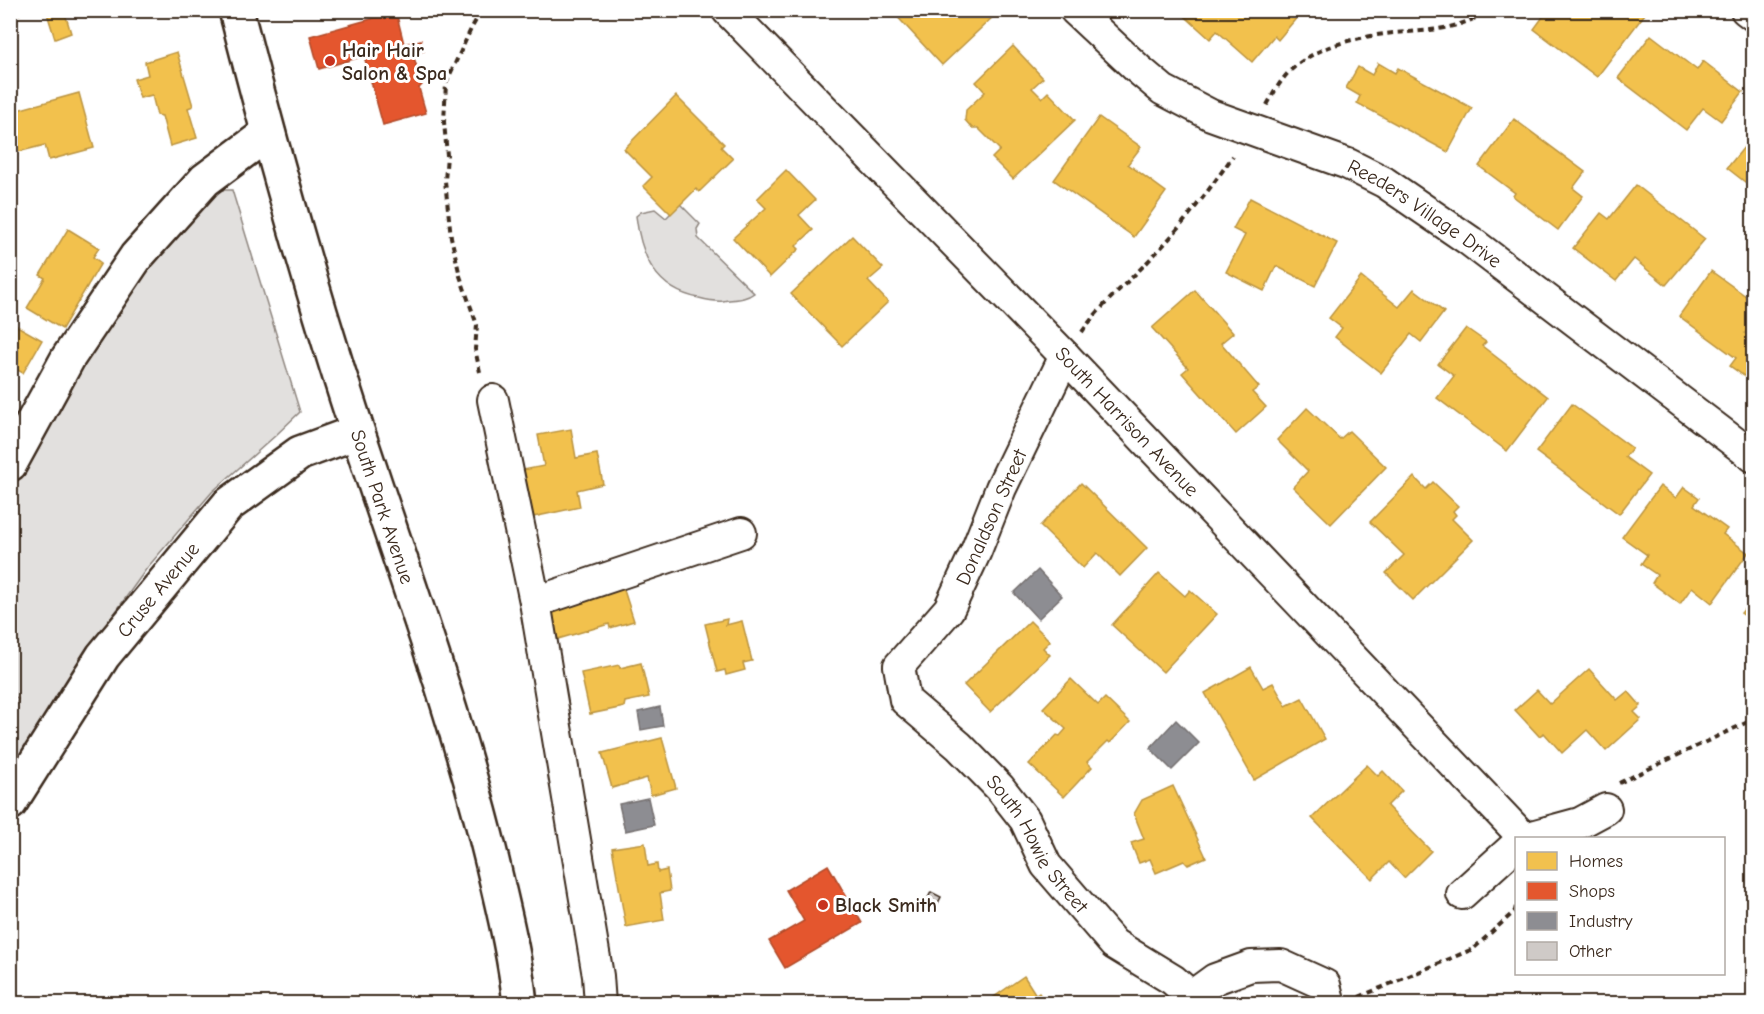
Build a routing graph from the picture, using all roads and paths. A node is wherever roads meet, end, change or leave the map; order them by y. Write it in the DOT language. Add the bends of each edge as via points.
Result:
graph roads {
  1 [pos="236,10"];
  2 [pos="482,10"];
  3 [pos="727,10"];
  4 [pos="1075,10"];
  5 [pos="1746,10"];
  6 [pos="1754,16"];
  7 [pos="268,133"];
  8 [pos="1065,356"];
  9 [pos="493,400"];
  10 [pos="357,432"];
  11 [pos="1754,457"];
  12 [pos="10,464"];
  13 [pos="741,533"];
  14 [pos="535,602"];
  15 [pos="899,666"];
  16 [pos="1754,719"];
  17 [pos="1607,798"];
  18 [pos="10,803"];
  19 [pos="1523,837"];
  20 [pos="1528,837"];
  21 [pos="1515,846"];
  22 [pos="1462,894"];
  23 [pos="1515,911"];
  24 [pos="1196,999"];
  25 [pos="1342,1001"];
  26 [pos="520,1004"];
  27 [pos="600,1004"];
  1 -- 7 [label="street, South Park Avenue"];
  2 -- 9 [label="path" via="446,83 445,181 460,276 477,325 475,349 483,383"];
  3 -- 8 [label="street, South Harrison Avenue"];
  4 -- 11 [label="street, Reeders Village Drive" via="1163,90 1211,115 1339,161 1384,182 1470,241"];
  5 -- 6 [label="street"];
  7 -- 10 [label="street, South Park Avenue"];
  7 -- 12 [label="street" via="205,180 136,257 68,358"];
  8 -- 15 [label="street, Donaldson Street" via="1001,488 949,609"];
  8 -- 19 [label="street, South Harrison Avenue"];
  9 -- 14 [label="street"];
  10 -- 18 [label="street, Cruse Avenue" via="300,453 228,505 103,656"];
  10 -- 26 [label="street, South Park Avenue" via="447,694 510,937"];
  13 -- 14 [label="street"];
  14 -- 27 [label="street"];
  15 -- 24 [label="street, South Howie Street" via="905,700 1000,788 1025,820 1046,865 1114,944"];
  16 -- 17 [label="path"];
  17 -- 20 [label="street" via="1580,823"];
  21 -- 22 [label="street"];
  23 -- 25 [label="path" via="1473,949"];
  24 -- 25 [label="street" via="1215,979 1251,966 1281,965 1325,985"];
}
